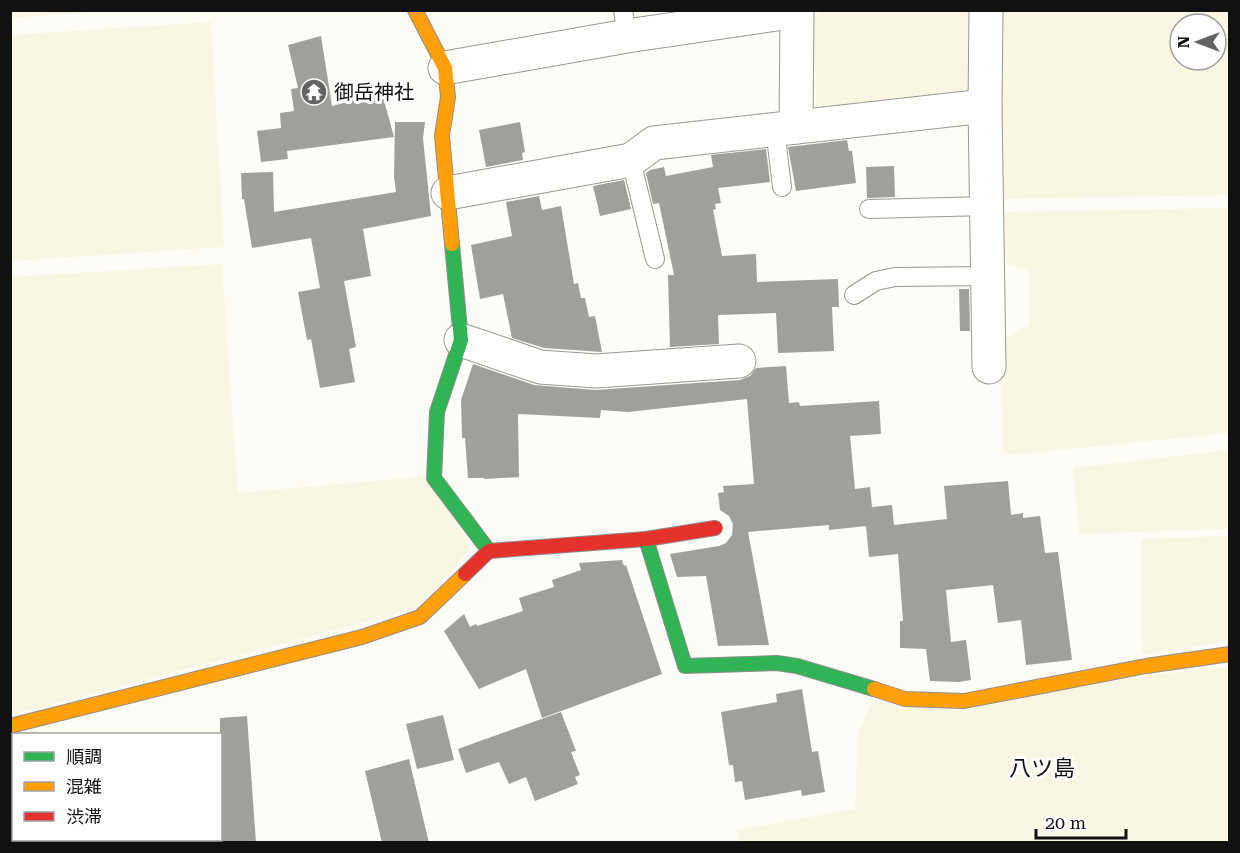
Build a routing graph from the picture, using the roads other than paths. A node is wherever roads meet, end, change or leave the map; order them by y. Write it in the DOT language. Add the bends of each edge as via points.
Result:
graph roads {
  1 [pos="415,10"];
  2 [pos="986,10"];
  3 [pos="625,23"];
  4 [pos="445,68"];
  5 [pos="985,106"];
  6 [pos="785,128"];
  7 [pos="631,160"];
  8 [pos="782,187"];
  9 [pos="448,193"];
  10 [pos="986,206"];
  11 [pos="869,209"];
  12 [pos="655,260"];
  13 [pos="988,276"];
  14 [pos="854,295"];
  15 [pos="461,340"];
  16 [pos="739,361"];
  17 [pos="990,368"];
  18 [pos="715,528"];
  19 [pos="646,539"];
  20 [pos="489,551"];
  21 [pos="1230,654"];
  22 [pos="10,726"];
  1 -- 4 [label="street"];
  2 -- 5 [label="street"];
  3 -- 4 [label="street"];
  3 -- 6 [label="street" via="797,11"];
  4 -- 9 [label="street" via="448,97 442,136"];
  5 -- 6 [label="street"];
  5 -- 10 [label="street"];
  6 -- 7 [label="street" via="654,143"];
  6 -- 8 [label="lane"];
  7 -- 9 [label="street"];
  7 -- 12 [label="lane"];
  9 -- 15 [label="street"];
  10 -- 11 [label="lane"];
  10 -- 13 [label="street"];
  13 -- 14 [label="lane" via="895,277 876,281"];
  13 -- 17 [label="street"];
  15 -- 16 [label="street" via="540,368 596,371"];
  15 -- 20 [label="street" via="437,412 434,478"];
  18 -- 19 [label="street"];
  19 -- 20 [label="street"];
  19 -- 21 [label="street" via="685,666 777,663 905,699 964,701"];
  20 -- 22 [label="street" via="420,617 362,637"];
}
